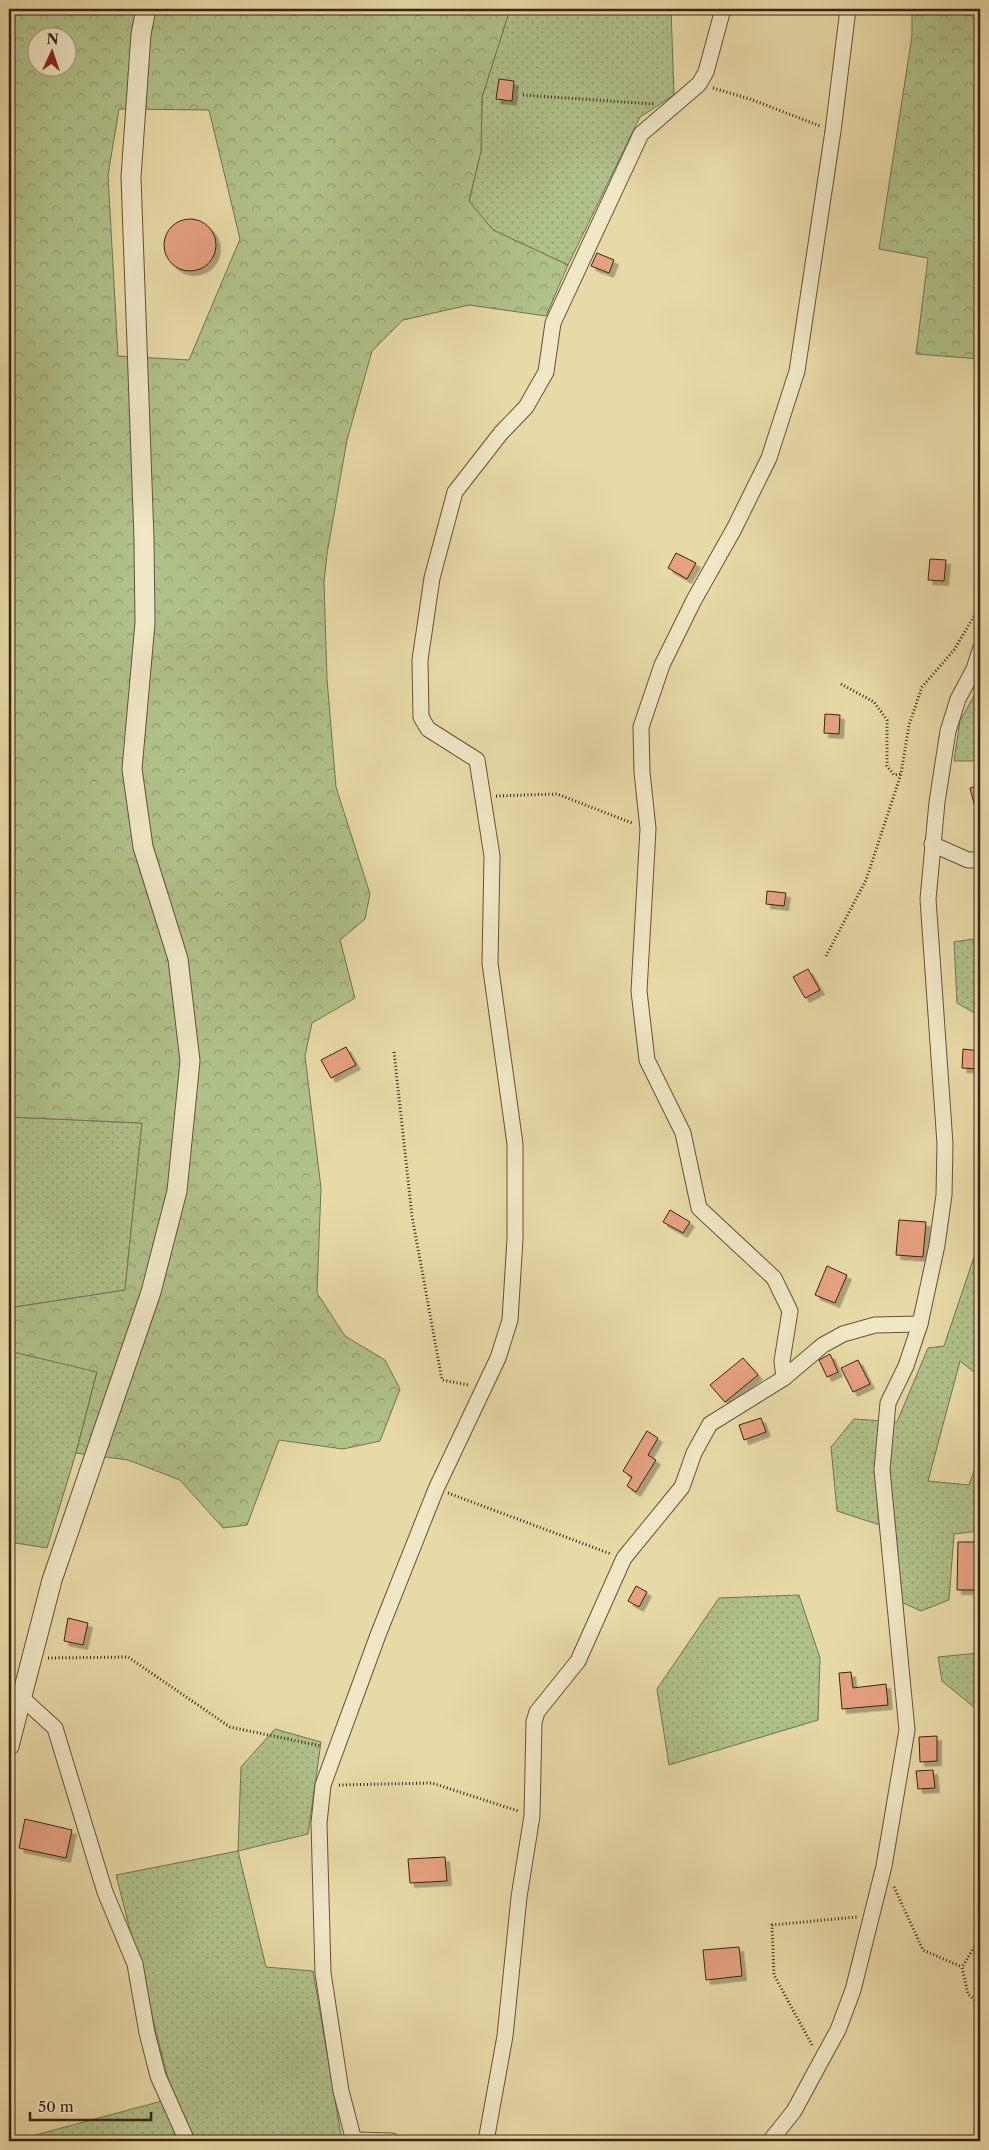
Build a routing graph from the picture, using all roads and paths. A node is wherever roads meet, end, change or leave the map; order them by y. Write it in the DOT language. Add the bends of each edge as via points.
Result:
graph roads {
  1 [pos="146,9"];
  2 [pos="723,9"];
  3 [pos="848,9"];
  4 [pos="699,84"];
  5 [pos="523,95"];
  6 [pos="674,105"];
  7 [pos="832,131"];
  8 [pos="980,606"];
  9 [pos="980,650"];
  10 [pos="841,684"];
  11 [pos="901,774"];
  12 [pos="483,796"];
  13 [pos="648,828"];
  14 [pos="932,844"];
  15 [pos="980,860"];
  16 [pos="826,956"];
  17 [pos="394,1052"];
  18 [pos="920,1324"];
  19 [pos="784,1378"];
  20 [pos="484,1388"];
  21 [pos="436,1489"];
  22 [pos="624,1558"];
  23 [pos="31,1658"];
  24 [pos="21,1697"];
  25 [pos="9,1746"];
  26 [pos="336,1750"];
  27 [pos="323,1785"];
  28 [pos="532,1816"];
  29 [pos="884,1866"];
  30 [pos="871,1916"];
  31 [pos="980,1938"];
  32 [pos="962,1967"];
  33 [pos="980,2005"];
  34 [pos="821,2061"];
  35 [pos="187,2141"];
  36 [pos="354,2141"];
  37 [pos="392,2141"];
  38 [pos="486,2141"];
  39 [pos="770,2141"];
  1 -- 23 [label="street" via="141,34 131,177 145,614 132,768 143,847 178,959 190,1061 177,1191 151,1292 52,1580"];
  2 -- 4 [label="street" via="706,72"];
  3 -- 7 [label="street"];
  4 -- 6 [label="street"];
  4 -- 7 [label="path" via="750,98"];
  5 -- 6 [label="path"];
  6 -- 12 [label="street" via="640,134 553,323 546,372 526,407 501,432 455,492 432,578 420,660 420,717 428,729 477,760"];
  7 -- 13 [label="street" via="797,371 789,397 769,458 662,665 641,727"];
  8 -- 11 [label="path" via="954,650 922,687 909,725"];
  9 -- 14 [label="street" via="948,731"];
  10 -- 11 [label="path" via="874,702 887,720 887,766 894,775"];
  11 -- 16 [label="path" via="866,880"];
  12 -- 13 [label="path" via="557,794"];
  12 -- 20 [label="street" via="492,856 490,963 515,1144 515,1239 510,1320"];
  13 -- 19 [label="street" via="638,991 648,1060 683,1133 699,1208 774,1278 790,1311 782,1361"];
  14 -- 15 [label="street" via="968,860"];
  14 -- 18 [label="street" via="928,899 945,1144 944,1195"];
  17 -- 20 [label="path" via="412,1216 442,1380"];
  18 -- 19 [label="street" via="875,1325 843,1334 823,1345"];
  18 -- 29 [label="street" via="906,1366 888,1403 882,1470 907,1730"];
  19 -- 22 [label="street" via="710,1424 694,1453 682,1487"];
  20 -- 21 [label="street"];
  21 -- 22 [label="path"];
  21 -- 26 [label="street"];
  22 -- 28 [label="street" via="578,1661 537,1712 534,1722"];
  23 -- 24 [label="street"];
  23 -- 26 [label="path" via="128,1657 230,1726"];
  24 -- 25 [label="street"];
  24 -- 35 [label="street" via="56,1728 104,1892 136,1964 147,2033 158,2076"];
  26 -- 27 [label="street"];
  27 -- 28 [label="path" via="432,1783"];
  27 -- 36 [label="street" via="319,1824 323,1973 341,2091"];
  28 -- 38 [label="street" via="519,1897 505,2036"];
  29 -- 30 [label="street"];
  29 -- 32 [label="path" via="923,1950"];
  30 -- 34 [label="street" via="853,1990 838,2030"];
  30 -- 34 [label="path" via="772,1925 774,1976"];
  31 -- 32 [label="path"];
  32 -- 33 [label="path" via="968,1994"];
  34 -- 39 [label="street" via="794,2111"];
  36 -- 37 [label="street"];
}
